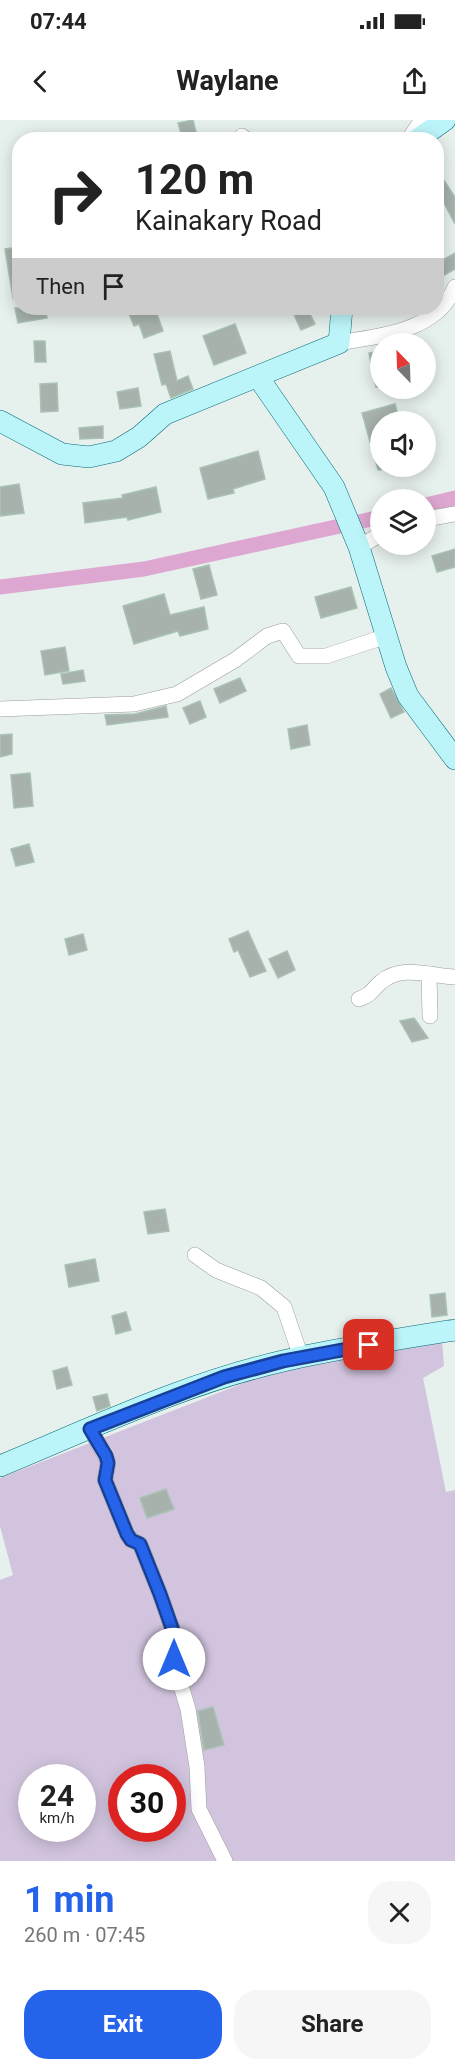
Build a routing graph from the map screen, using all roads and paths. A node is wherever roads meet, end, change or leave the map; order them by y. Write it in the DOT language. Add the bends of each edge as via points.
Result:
graph roads {
  1 [pos="445,120"];
  2 [pos="428,132"];
  3 [pos="455,287"];
  4 [pos="452,309"];
  5 [pos="341,315"];
  6 [pos="440,315"];
  7 [pos="339,343"];
  8 [pos="258,377"];
  9 [pos="0,421"];
  10 [pos="455,514"];
  11 [pos="436,517"];
  12 [pos="370,538"];
  13 [pos="357,542"];
  14 [pos="387,636"];
  15 [pos="0,709"];
  16 [pos="455,759"];
  17 [pos="429,974"];
  18 [pos="455,977"];
  19 [pos="359,999"];
  20 [pos="429,1016"];
  21 [pos="195,1255"];
  22 [pos="455,1330"];
  23 [pos="301,1357"];
  24 [pos="90,1429"];
  25 [pos="0,1466"];
  26 [pos="225,1861"];
  1 -- 2 [label="main road"];
  3 -- 4 [label="street"];
  5 -- 7 [label="main road"];
  6 -- 7 [label="street" via="411,329"];
  7 -- 8 [label="main road"];
  8 -- 9 [label="main road" via="165,414 116,451 88,457 62,454"];
  8 -- 13 [label="main road" via="334,487"];
  10 -- 11 [label="street"];
  12 -- 13 [label="street"];
  13 -- 14 [label="main road"];
  14 -- 15 [label="street" via="326,656 299,656 284,631 267,636 177,694 134,704"];
  14 -- 16 [label="main road" via="408,696"];
  17 -- 18 [label="street"];
  17 -- 19 [label="street" via="394,974 381,981 371,995"];
  17 -- 20 [label="street"];
  21 -- 23 [label="street" via="216,1270 261,1288 284,1307"];
  22 -- 23 [label="main road"];
  23 -- 24 [label="main road" via="224,1377"];
  24 -- 25 [label="main road"];
  24 -- 26 [label="street" via="108,1463 105,1480 127,1534 141,1547 179,1648 174,1659 188,1708 199,1809"];
}
